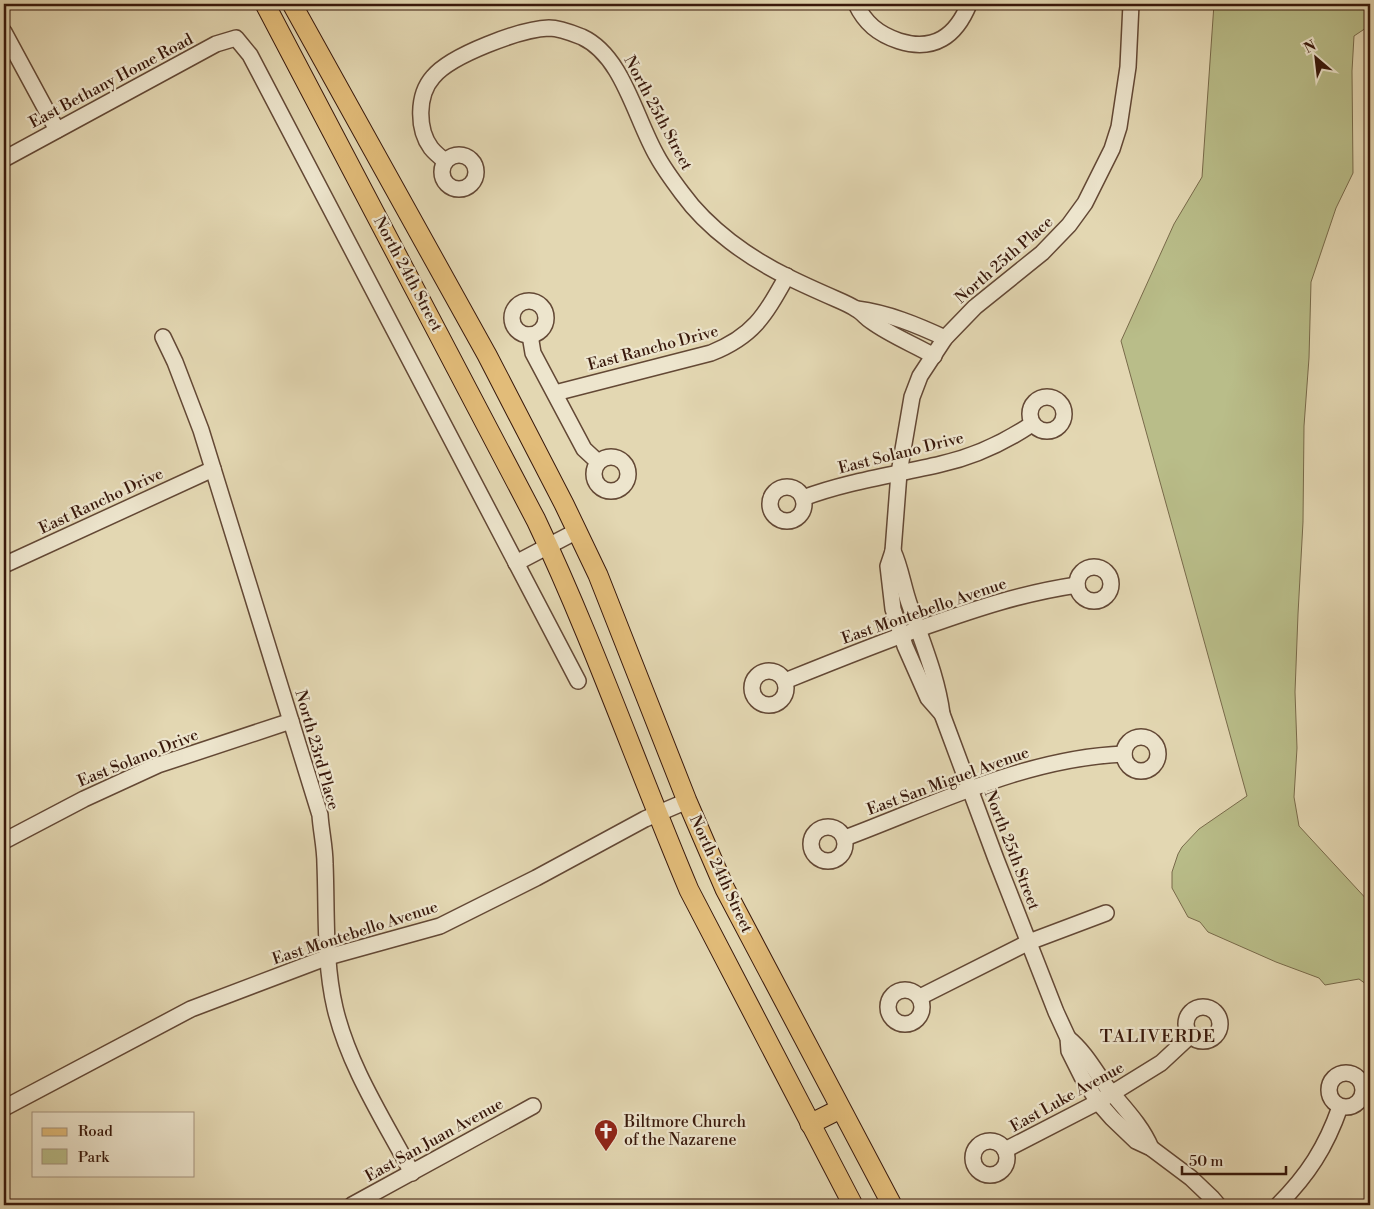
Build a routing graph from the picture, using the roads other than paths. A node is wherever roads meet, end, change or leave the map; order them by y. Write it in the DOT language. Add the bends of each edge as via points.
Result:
graph roads {
  1 [pos="265,4"];
  2 [pos="292,4"];
  3 [pos="856,4"];
  4 [pos="969,4"];
  5 [pos="1131,4"];
  6 [pos="4,32"];
  7 [pos="56,130"];
  8 [pos="4,159"];
  9 [pos="445,161"];
  10 [pos="786,276"];
  11 [pos="857,309"];
  12 [pos="530,335"];
  13 [pos="163,337"];
  14 [pos="945,338"];
  15 [pos="934,356"];
  16 [pos="555,393"];
  17 [pos="1032,424"];
  18 [pos="598,462"];
  19 [pos="213,469"];
  20 [pos="899,473"];
  21 [pos="803,498"];
  22 [pos="577,531"];
  23 [pos="548,546"];
  24 [pos="893,550"];
  25 [pos="516,563"];
  26 [pos="4,565"];
  27 [pos="1077,585"];
  28 [pos="918,629"];
  29 [pos="901,635"];
  30 [pos="578,681"];
  31 [pos="785,681"];
  32 [pos="942,714"];
  33 [pos="291,721"];
  34 [pos="1124,754"];
  35 [pos="970,789"];
  36 [pos="688,801"];
  37 [pos="658,814"];
  38 [pos="845,838"];
  39 [pos="4,841"];
  40 [pos="1106,912"];
  41 [pos="1029,942"];
  42 [pos="328,957"];
  43 [pos="920,997"];
  44 [pos="1190,1036"];
  45 [pos="1068,1038"];
  46 [pos="1112,1093"];
  47 [pos="1098,1102"];
  48 [pos="533,1106"];
  49 [pos="1340,1107"];
  50 [pos="4,1108"];
  51 [pos="840,1109"];
  52 [pos="810,1124"];
  53 [pos="1151,1148"];
  54 [pos="1005,1150"];
  55 [pos="412,1173"];
  56 [pos="352,1205"];
  57 [pos="854,1205"];
  58 [pos="892,1205"];
  59 [pos="1218,1205"];
  60 [pos="1278,1205"];
  1 -- 23 [label="main road, North 24th Street"];
  2 -- 22 [label="main road, North 24th Street" via="486,355"];
  3 -- 4 [label="street" via="866,21 887,37 924,46 947,36"];
  5 -- 14 [label="street, North 25th Place" via="1128,67 1119,127 1086,203 1042,253 975,307"];
  6 -- 7 [label="street"];
  7 -- 8 [label="street, East Bethany Home Road"];
  7 -- 25 [label="street, East Bethany Home Road" via="216,44 236,38 250,54"];
  9 -- 10 [label="street, North 25th Street" via="427,141 421,118 422,100 433,76 454,59 526,32 550,28 578,36 600,48 618,71 656,155 683,195 727,238 750,256"];
  10 -- 11 [label="street, North 25th Street"];
  10 -- 16 [label="street, East Rancho Drive" via="757,324 728,346"];
  11 -- 14 [label="street, North 25th Street" via="877,311"];
  11 -- 15 [label="street, North 25th Street" via="871,321"];
  12 -- 16 [label="street" via="533,353"];
  13 -- 19 [label="street, North 23rd Place" via="189,397"];
  14 -- 15 [label="street, North 25th Street"];
  15 -- 20 [label="street, North 25th Street" via="920,376 912,397"];
  16 -- 18 [label="street" via="584,449"];
  17 -- 20 [label="street, East Solano Drive" via="970,455"];
  19 -- 26 [label="street, East Rancho Drive"];
  19 -- 33 [label="street, North 23rd Place"];
  20 -- 21 [label="street, East Solano Drive" via="844,484"];
  20 -- 24 [label="street, North 25th Street"];
  22 -- 23 [label="street"];
  22 -- 36 [label="main road, North 24th Street" via="598,575"];
  23 -- 25 [label="street"];
  23 -- 37 [label="main road, North 24th Street"];
  24 -- 28 [label="street, North 25th Street"];
  24 -- 29 [label="street, North 25th Street" via="888,566 889,581"];
  25 -- 30 [label="street"];
  27 -- 28 [label="street, East Montebello Avenue" via="1001,600"];
  28 -- 29 [label="street, East Montebello Avenue"];
  28 -- 32 [label="street, North 25th Street" via="939,691"];
  29 -- 31 [label="street, East Montebello Avenue"];
  29 -- 32 [label="street, North 25th Street" via="928,698"];
  32 -- 35 [label="street, North 25th Street"];
  33 -- 39 [label="street, East Solano Drive" via="158,766 84,799"];
  33 -- 42 [label="street, North 23rd Place" via="320,815"];
  34 -- 35 [label="street, East San Miguel Avenue" via="1060,761"];
  35 -- 38 [label="street, East San Miguel Avenue"];
  35 -- 41 [label="street, North 25th Street"];
  36 -- 37 [label="street, East Montebello Avenue"];
  36 -- 51 [label="main road, North 24th Street" via="725,889"];
  37 -- 42 [label="street, East Montebello Avenue" via="440,926"];
  37 -- 52 [label="main road, North 24th Street" via="693,896"];
  40 -- 41 [label="street"];
  41 -- 43 [label="street"];
  41 -- 45 [label="street"];
  42 -- 50 [label="street, East Montebello Avenue" via="191,1009"];
  42 -- 55 [label="street, North 23rd Place" via="335,1007 347,1047"];
  44 -- 46 [label="street, East Luke Avenue" via="1161,1064"];
  45 -- 46 [label="street" via="1078,1046"];
  45 -- 47 [label="street" via="1069,1052"];
  46 -- 47 [label="street, East Luke Avenue"];
  46 -- 53 [label="street" via="1145,1134"];
  47 -- 53 [label="street" via="1136,1141"];
  47 -- 54 [label="street, East Luke Avenue"];
  48 -- 55 [label="street, East San Juan Avenue"];
  49 -- 60 [label="street" via="1326,1142 1310,1168"];
  51 -- 52 [label="main road"];
  51 -- 58 [label="main road, North 24th Street"];
  52 -- 57 [label="main road, North 24th Street"];
  53 -- 59 [label="street"];
  55 -- 56 [label="street, East San Juan Avenue"];
}
